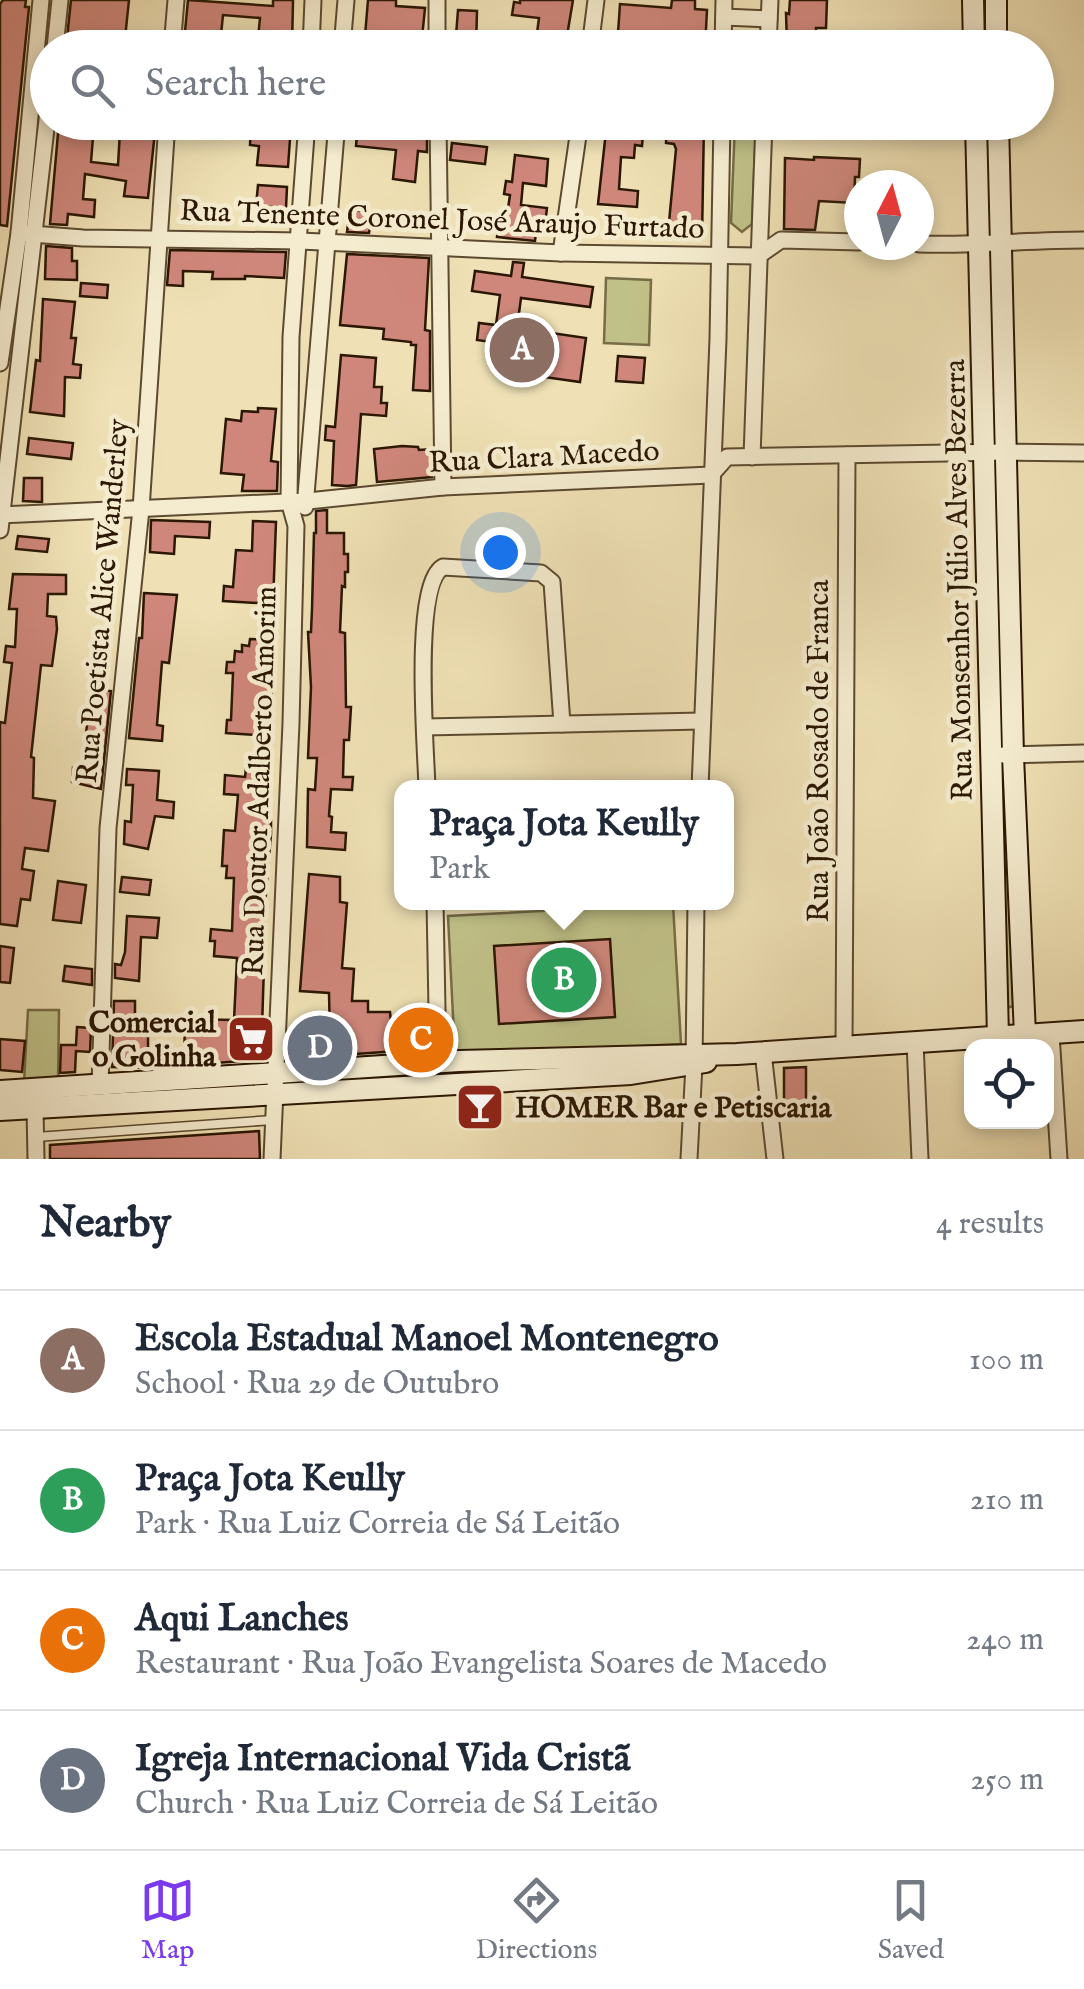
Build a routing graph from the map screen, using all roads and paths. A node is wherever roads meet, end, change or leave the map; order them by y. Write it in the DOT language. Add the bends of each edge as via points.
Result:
graph roads {
  1 [pos="41,0"];
  2 [pos="60,0"];
  3 [pos="176,0"];
  4 [pos="313,0"];
  5 [pos="346,0"];
  6 [pos="437,0"];
  7 [pos="596,0"];
  8 [pos="770,0"];
  9 [pos="973,0"];
  10 [pos="996,0"];
  11 [pos="724,8"];
  12 [pos="770,18"];
  13 [pos="38,30"];
  14 [pos="57,30"];
  15 [pos="174,30"];
  16 [pos="312,30"];
  17 [pos="344,30"];
  18 [pos="437,30"];
  19 [pos="592,30"];
  20 [pos="769,30"];
  21 [pos="974,30"];
  22 [pos="996,30"];
  23 [pos="30,125"];
  24 [pos="42,140"];
  25 [pos="166,140"];
  26 [pos="305,140"];
  27 [pos="336,140"];
  28 [pos="438,140"];
  29 [pos="578,140"];
  30 [pos="721,140"];
  31 [pos="763,140"];
  32 [pos="978,140"];
  33 [pos="997,140"];
  34 [pos="20,239"];
  35 [pos="160,239"];
  36 [pos="1084,240"];
  37 [pos="300,241"];
  38 [pos="329,242"];
  39 [pos="844,242"];
  40 [pos="991,243"];
  41 [pos="934,244"];
  42 [pos="441,249"];
  43 [pos="562,254"];
  44 [pos="718,255"];
  45 [pos="758,256"];
  46 [pos="291,337"];
  47 [pos="320,339"];
  48 [pos="0,363"];
  49 [pos="995,452"];
  50 [pos="1084,454"];
  51 [pos="848,455"];
  52 [pos="752,457"];
  53 [pos="711,475"];
  54 [pos="443,488"];
  55 [pos="289,501"];
  56 [pos="308,501"];
  57 [pos="141,509"];
  58 [pos="1,514"];
  59 [pos="296,526"];
  60 [pos="0,530"];
  61 [pos="701,721"];
  62 [pos="562,724"];
  63 [pos="425,727"];
  64 [pos="1084,753"];
  65 [pos="1002,755"];
  66 [pos="427,780"];
  67 [pos="700,780"];
  68 [pos="434,910"];
  69 [pos="696,910"];
  70 [pos="1084,1032"];
  71 [pos="1052,1034"];
  72 [pos="1026,1035"];
  73 [pos="998,1037"];
  74 [pos="915,1042"];
  75 [pos="844,1047"];
  76 [pos="763,1052"];
  77 [pos="694,1059"];
  78 [pos="438,1063"];
  79 [pos="274,1084"];
  80 [pos="100,1086"];
  81 [pos="0,1091"];
  82 [pos="35,1108"];
  83 [pos="0,1110"];
  84 [pos="273,1120"];
  85 [pos="36,1137"];
  86 [pos="36,1159"];
  87 [pos="272,1159"];
  88 [pos="689,1159"];
  89 [pos="776,1159"];
  90 [pos="920,1159"];
  91 [pos="1059,1159"];
  1 -- 13 [label="street"];
  2 -- 14 [label="street"];
  3 -- 15 [label="street"];
  4 -- 16 [label="street"];
  5 -- 17 [label="street"];
  6 -- 18 [label="street"];
  7 -- 19 [label="street"];
  8 -- 12 [label="street"];
  9 -- 21 [label="main road"];
  10 -- 22 [label="main road"];
  11 -- 12 [label="street"];
  12 -- 20 [label="street"];
  23 -- 34 [label="street"];
  24 -- 34 [label="street"];
  25 -- 35 [label="street, Rua Poetista Alice Wanderley"];
  26 -- 37 [label="street, Rua Doutor Adalberto Amorim"];
  27 -- 38 [label="street, Rua Doutor Adalberto Amorim"];
  28 -- 42 [label="street"];
  29 -- 43 [label="street"];
  30 -- 44 [label="street"];
  31 -- 45 [label="street"];
  32 -- 40 [label="main road, Rua Monsenhor Júlio Alves Bezerra"];
  33 -- 40 [label="main road, Rua Monsenhor Júlio Alves Bezerra"];
  34 -- 35 [label="street, Rua Tenente Coronel José Araujo Furtado"];
  34 -- 48 [label="street"];
  34 -- 58 [label="street"];
  35 -- 37 [label="street, Rua Tenente Coronel José Araujo Furtado"];
  35 -- 57 [label="street, Rua Poetista Alice Wanderley"];
  36 -- 40 [label="street"];
  37 -- 38 [label="street, Rua Tenente Coronel José Araujo Furtado"];
  37 -- 46 [label="street, Rua Doutor Adalberto Amorim"];
  38 -- 42 [label="street, Rua Tenente Coronel José Araujo Furtado"];
  38 -- 47 [label="street, Rua Doutor Adalberto Amorim"];
  39 -- 45 [label="street, Rua Tenente Coronel José Araujo Furtado" via="781,240"];
  40 -- 41 [label="street"];
  40 -- 49 [label="main road, Rua Monsenhor Júlio Alves Bezerra"];
  42 -- 43 [label="street, Rua Tenente Coronel José Araujo Furtado"];
  42 -- 54 [label="street"];
  43 -- 44 [label="street, Rua Tenente Coronel José Araujo Furtado"];
  44 -- 45 [label="street, Rua Tenente Coronel José Araujo Furtado"];
  44 -- 53 [label="street"];
  45 -- 52 [label="street"];
  46 -- 47 [label="street"];
  46 -- 55 [label="street, Rua Doutor Adalberto Amorim"];
  47 -- 56 [label="street, Rua Doutor Adalberto Amorim"];
  49 -- 50 [label="street, Rua Clara Macedo"];
  49 -- 51 [label="street, Rua Clara Macedo"];
  49 -- 65 [label="main road, Rua Monsenhor Júlio Alves Bezerra"];
  51 -- 52 [label="street, Rua Clara Macedo"];
  51 -- 75 [label="street, Rua João Rosado de Franca"];
  52 -- 53 [label="street, Rua Clara Macedo" via="727,457"];
  53 -- 54 [label="street, Rua Clara Macedo"];
  53 -- 61 [label="street"];
  54 -- 56 [label="street, Rua Clara Macedo"];
  55 -- 56 [label="street, Rua Clara Macedo"];
  55 -- 57 [label="street, Rua Clara Macedo"];
  55 -- 59 [label="street, Rua Doutor Adalberto Amorim"];
  56 -- 59 [label="street, Rua Doutor Adalberto Amorim"];
  57 -- 58 [label="street, Rua Clara Macedo"];
  57 -- 80 [label="street, Rua Poetista Alice Wanderley" via="108,828"];
  58 -- 60 [label="street"];
  59 -- 79 [label="street, Rua Doutor Adalberto Amorim"];
  61 -- 62 [label="street"];
  61 -- 67 [label="street"];
  62 -- 63 [label="street"];
  62 -- 63 [label="street" via="548,576 443,566 431,581 425,615"];
  63 -- 66 [label="street"];
  64 -- 65 [label="street"];
  65 -- 72 [label="main road, Rua Monsenhor Júlio Alves Bezerra"];
  65 -- 73 [label="main road, Rua Monsenhor Júlio Alves Bezerra"];
  68 -- 78 [label="street"];
  69 -- 77 [label="street"];
  70 -- 71 [label="main road"];
  71 -- 72 [label="main road"];
  71 -- 91 [label="street"];
  72 -- 73 [label="main road"];
  73 -- 74 [label="main road"];
  74 -- 75 [label="main road"];
  74 -- 90 [label="street"];
  75 -- 76 [label="main road"];
  76 -- 77 [label="main road"];
  76 -- 89 [label="street"];
  77 -- 78 [label="main road"];
  77 -- 79 [label="main road" via="632,1074"];
  77 -- 88 [label="street"];
  78 -- 79 [label="main road"];
  79 -- 80 [label="main road"];
  79 -- 82 [label="main road"];
  79 -- 84 [label="street, Rua Doutor Adalberto Amorim"];
  80 -- 81 [label="main road"];
  82 -- 83 [label="main road"];
  82 -- 85 [label="street"];
  84 -- 85 [label="lane"];
  84 -- 87 [label="street, Rua Doutor Adalberto Amorim"];
  85 -- 86 [label="street"];
}
